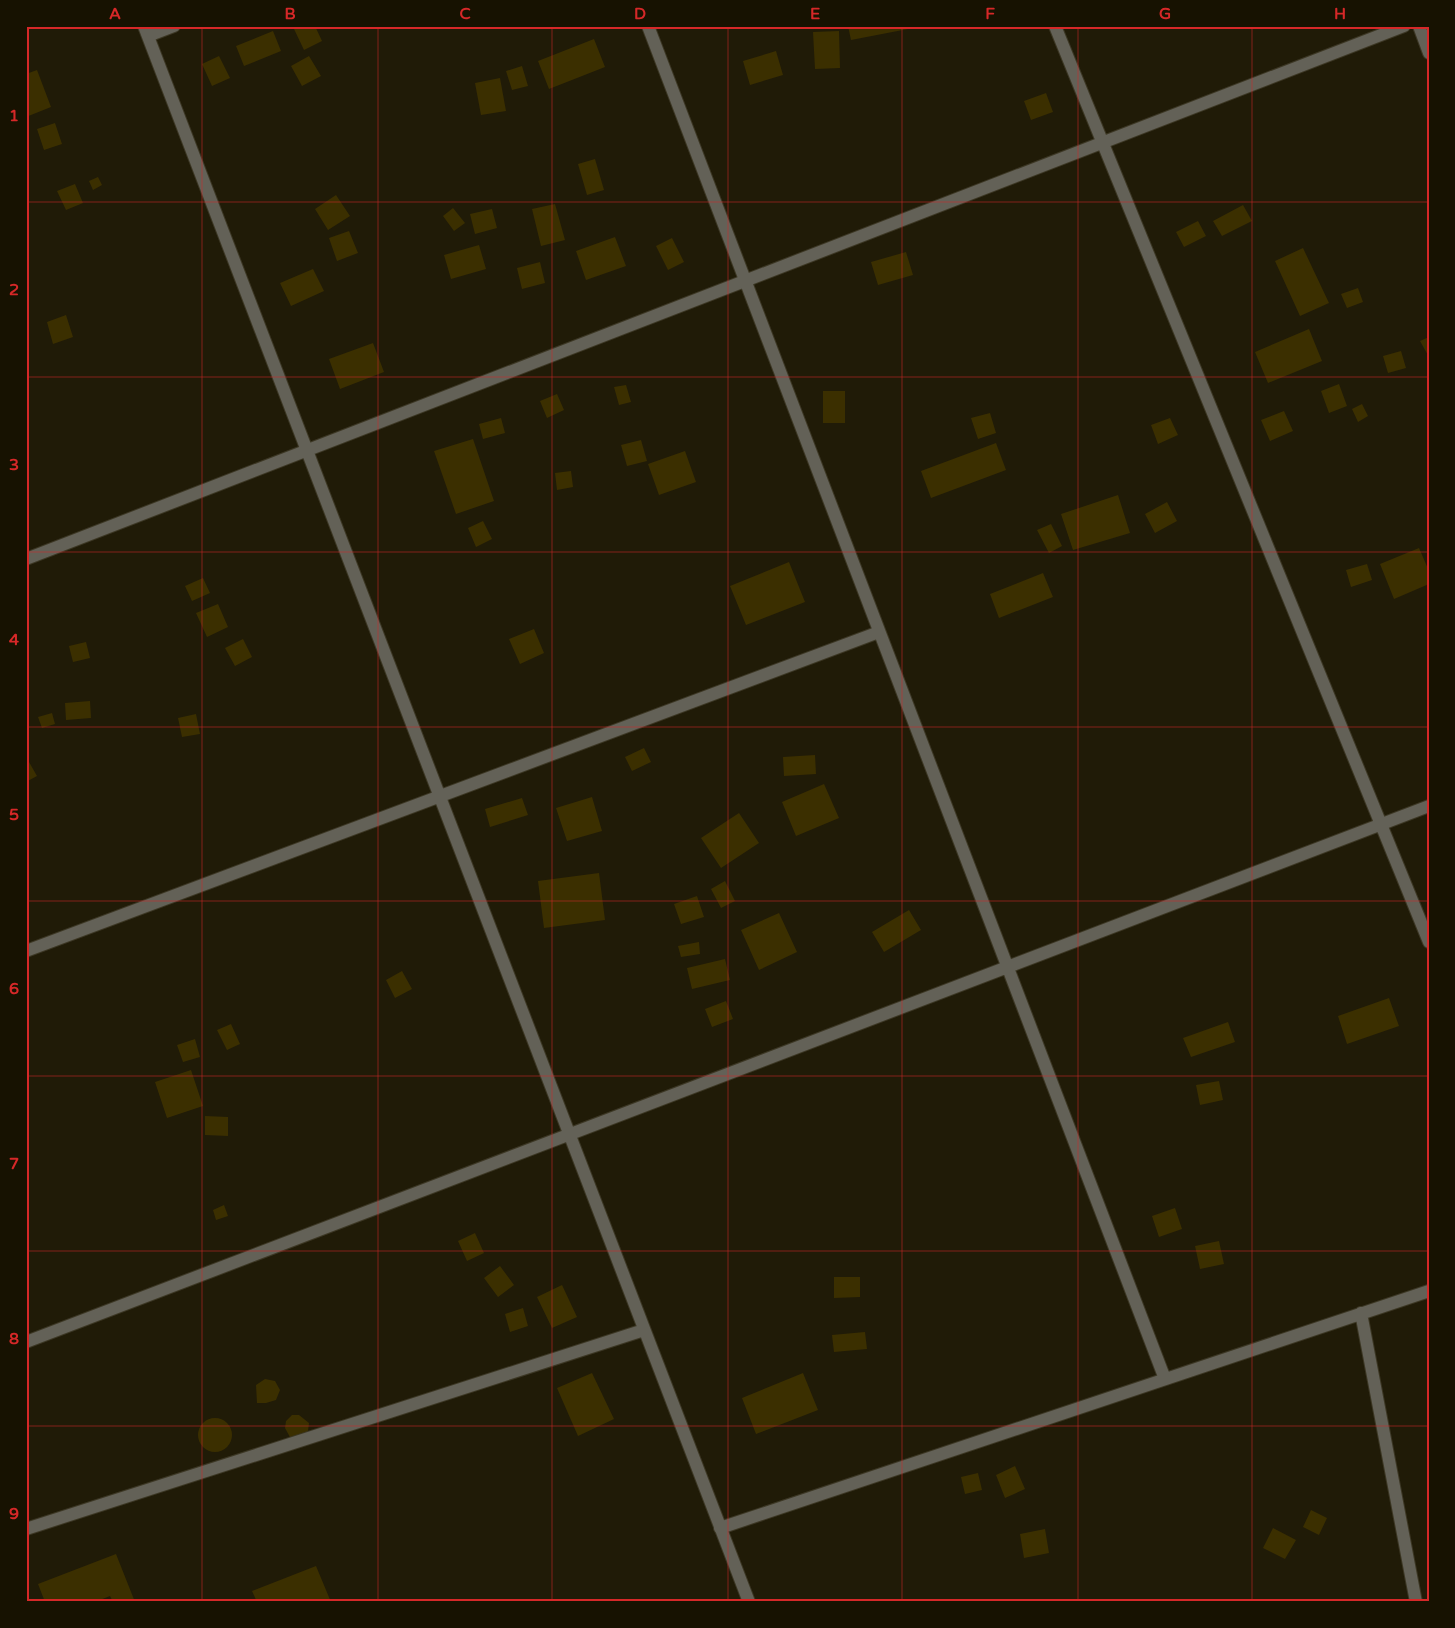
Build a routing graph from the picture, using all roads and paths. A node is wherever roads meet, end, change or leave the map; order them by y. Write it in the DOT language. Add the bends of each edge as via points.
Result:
graph roads {
  1 [pos="174,26"];
  2 [pos="648,26"];
  3 [pos="1055,26"];
  4 [pos="1404,26"];
  5 [pos="1418,26"];
  6 [pos="146,31"];
  7 [pos="1429,53"];
  8 [pos="1102,142"];
  9 [pos="746,281"];
  10 [pos="307,450"];
  11 [pos="26,559"];
  12 [pos="880,632"];
  13 [pos="440,796"];
  14 [pos="1429,806"];
  15 [pos="1381,824"];
  16 [pos="1429,942"];
  17 [pos="26,951"];
  18 [pos="1008,967"];
  19 [pos="570,1135"];
  20 [pos="1429,1291"];
  21 [pos="1361,1313"];
  22 [pos="644,1330"];
  23 [pos="26,1342"];
  24 [pos="1165,1379"];
  25 [pos="720,1528"];
  26 [pos="26,1529"];
  27 [pos="748,1602"];
  28 [pos="1416,1602"];
  1 -- 6 [label="street"];
  2 -- 9 [label="street"];
  3 -- 8 [label="street"];
  4 -- 8 [label="street"];
  5 -- 7 [label="street"];
  6 -- 10 [label="street"];
  8 -- 9 [label="street"];
  8 -- 15 [label="street"];
  9 -- 10 [label="street"];
  9 -- 12 [label="street"];
  10 -- 11 [label="street"];
  10 -- 13 [label="street"];
  12 -- 13 [label="street"];
  12 -- 18 [label="street"];
  13 -- 17 [label="street"];
  13 -- 19 [label="street"];
  14 -- 15 [label="street"];
  15 -- 16 [label="street"];
  15 -- 18 [label="street"];
  18 -- 19 [label="street"];
  18 -- 24 [label="street"];
  19 -- 22 [label="street"];
  19 -- 23 [label="street"];
  20 -- 21 [label="street"];
  21 -- 24 [label="street"];
  21 -- 28 [label="street"];
  22 -- 25 [label="street"];
  22 -- 26 [label="street"];
  24 -- 25 [label="street"];
  25 -- 27 [label="street"];
}
